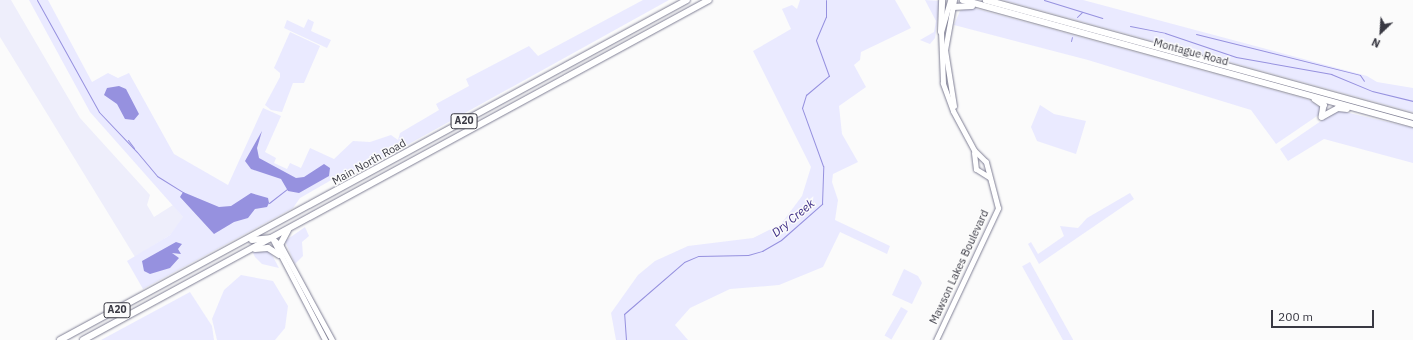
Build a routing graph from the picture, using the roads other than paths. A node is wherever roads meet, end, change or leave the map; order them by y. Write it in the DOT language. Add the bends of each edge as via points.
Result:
graph roads {
  1 [pos="687,0"];
  2 [pos="709,0"];
  3 [pos="942,0"];
  4 [pos="950,0"];
  5 [pos="954,0"];
  6 [pos="963,0"];
  7 [pos="986,0"];
  8 [pos="954,7"];
  9 [pos="994,9"];
  10 [pos="941,32"];
  11 [pos="1301,93"];
  12 [pos="1374,113"];
  13 [pos="1413,117"];
  14 [pos="1413,124"];
  15 [pos="961,125"];
  16 [pos="974,150"];
  17 [pos="981,160"];
  18 [pos="976,163"];
  19 [pos="983,170"];
  20 [pos="283,220"];
  21 [pos="289,229"];
  22 [pos="272,238"];
  23 [pos="243,242"];
  24 [pos="280,245"];
  25 [pos="253,249"];
  26 [pos="279,255"];
  27 [pos="60,340"];
  28 [pos="83,340"];
  29 [pos="325,340"];
  30 [pos="332,340"];
  31 [pos="936,340"];
  1 -- 20 [label="highway, Main North Road / A20"];
  2 -- 21 [label="highway, Main North Road / A20"];
  3 -- 10 [label="main road"];
  4 -- 10 [label="street"];
  5 -- 8 [label="street"];
  6 -- 9 [label="main road, Montague Road"];
  7 -- 13 [label="main road, Montague Road"];
  8 -- 9 [label="main road"];
  8 -- 15 [label="street" via="946,33 946,68"];
  9 -- 11 [label="main road, Montague Road"];
  10 -- 15 [label="street" via="940,67 946,96"];
  11 -- 12 [label="main road, Montague Road"];
  11 -- 12 [label="main road" via="1324,105 1322,117 1339,108"];
  12 -- 14 [label="main road, Montague Road"];
  15 -- 16 [label="street"];
  16 -- 17 [label="street"];
  16 -- 18 [label="street"];
  17 -- 18 [label="street"];
  17 -- 19 [label="street" via="986,162"];
  18 -- 19 [label="street" via="976,168"];
  19 -- 31 [label="street, Mawson Lakes Boulevard" via="997,195 996,216"];
  20 -- 22 [label="highway"];
  20 -- 23 [label="highway, Main North Road / A20"];
  21 -- 22 [label="highway, Main North Road / A20"];
  21 -- 24 [label="highway"];
  22 -- 23 [label="highway"];
  22 -- 24 [label="street"];
  22 -- 25 [label="highway, Main North Road / A20"];
  22 -- 26 [label="street"];
  23 -- 27 [label="highway, Main North Road / A20"];
  24 -- 30 [label="street"];
  25 -- 26 [label="highway" via="266,248"];
  25 -- 28 [label="highway, Main North Road / A20"];
  26 -- 29 [label="street"];
}
